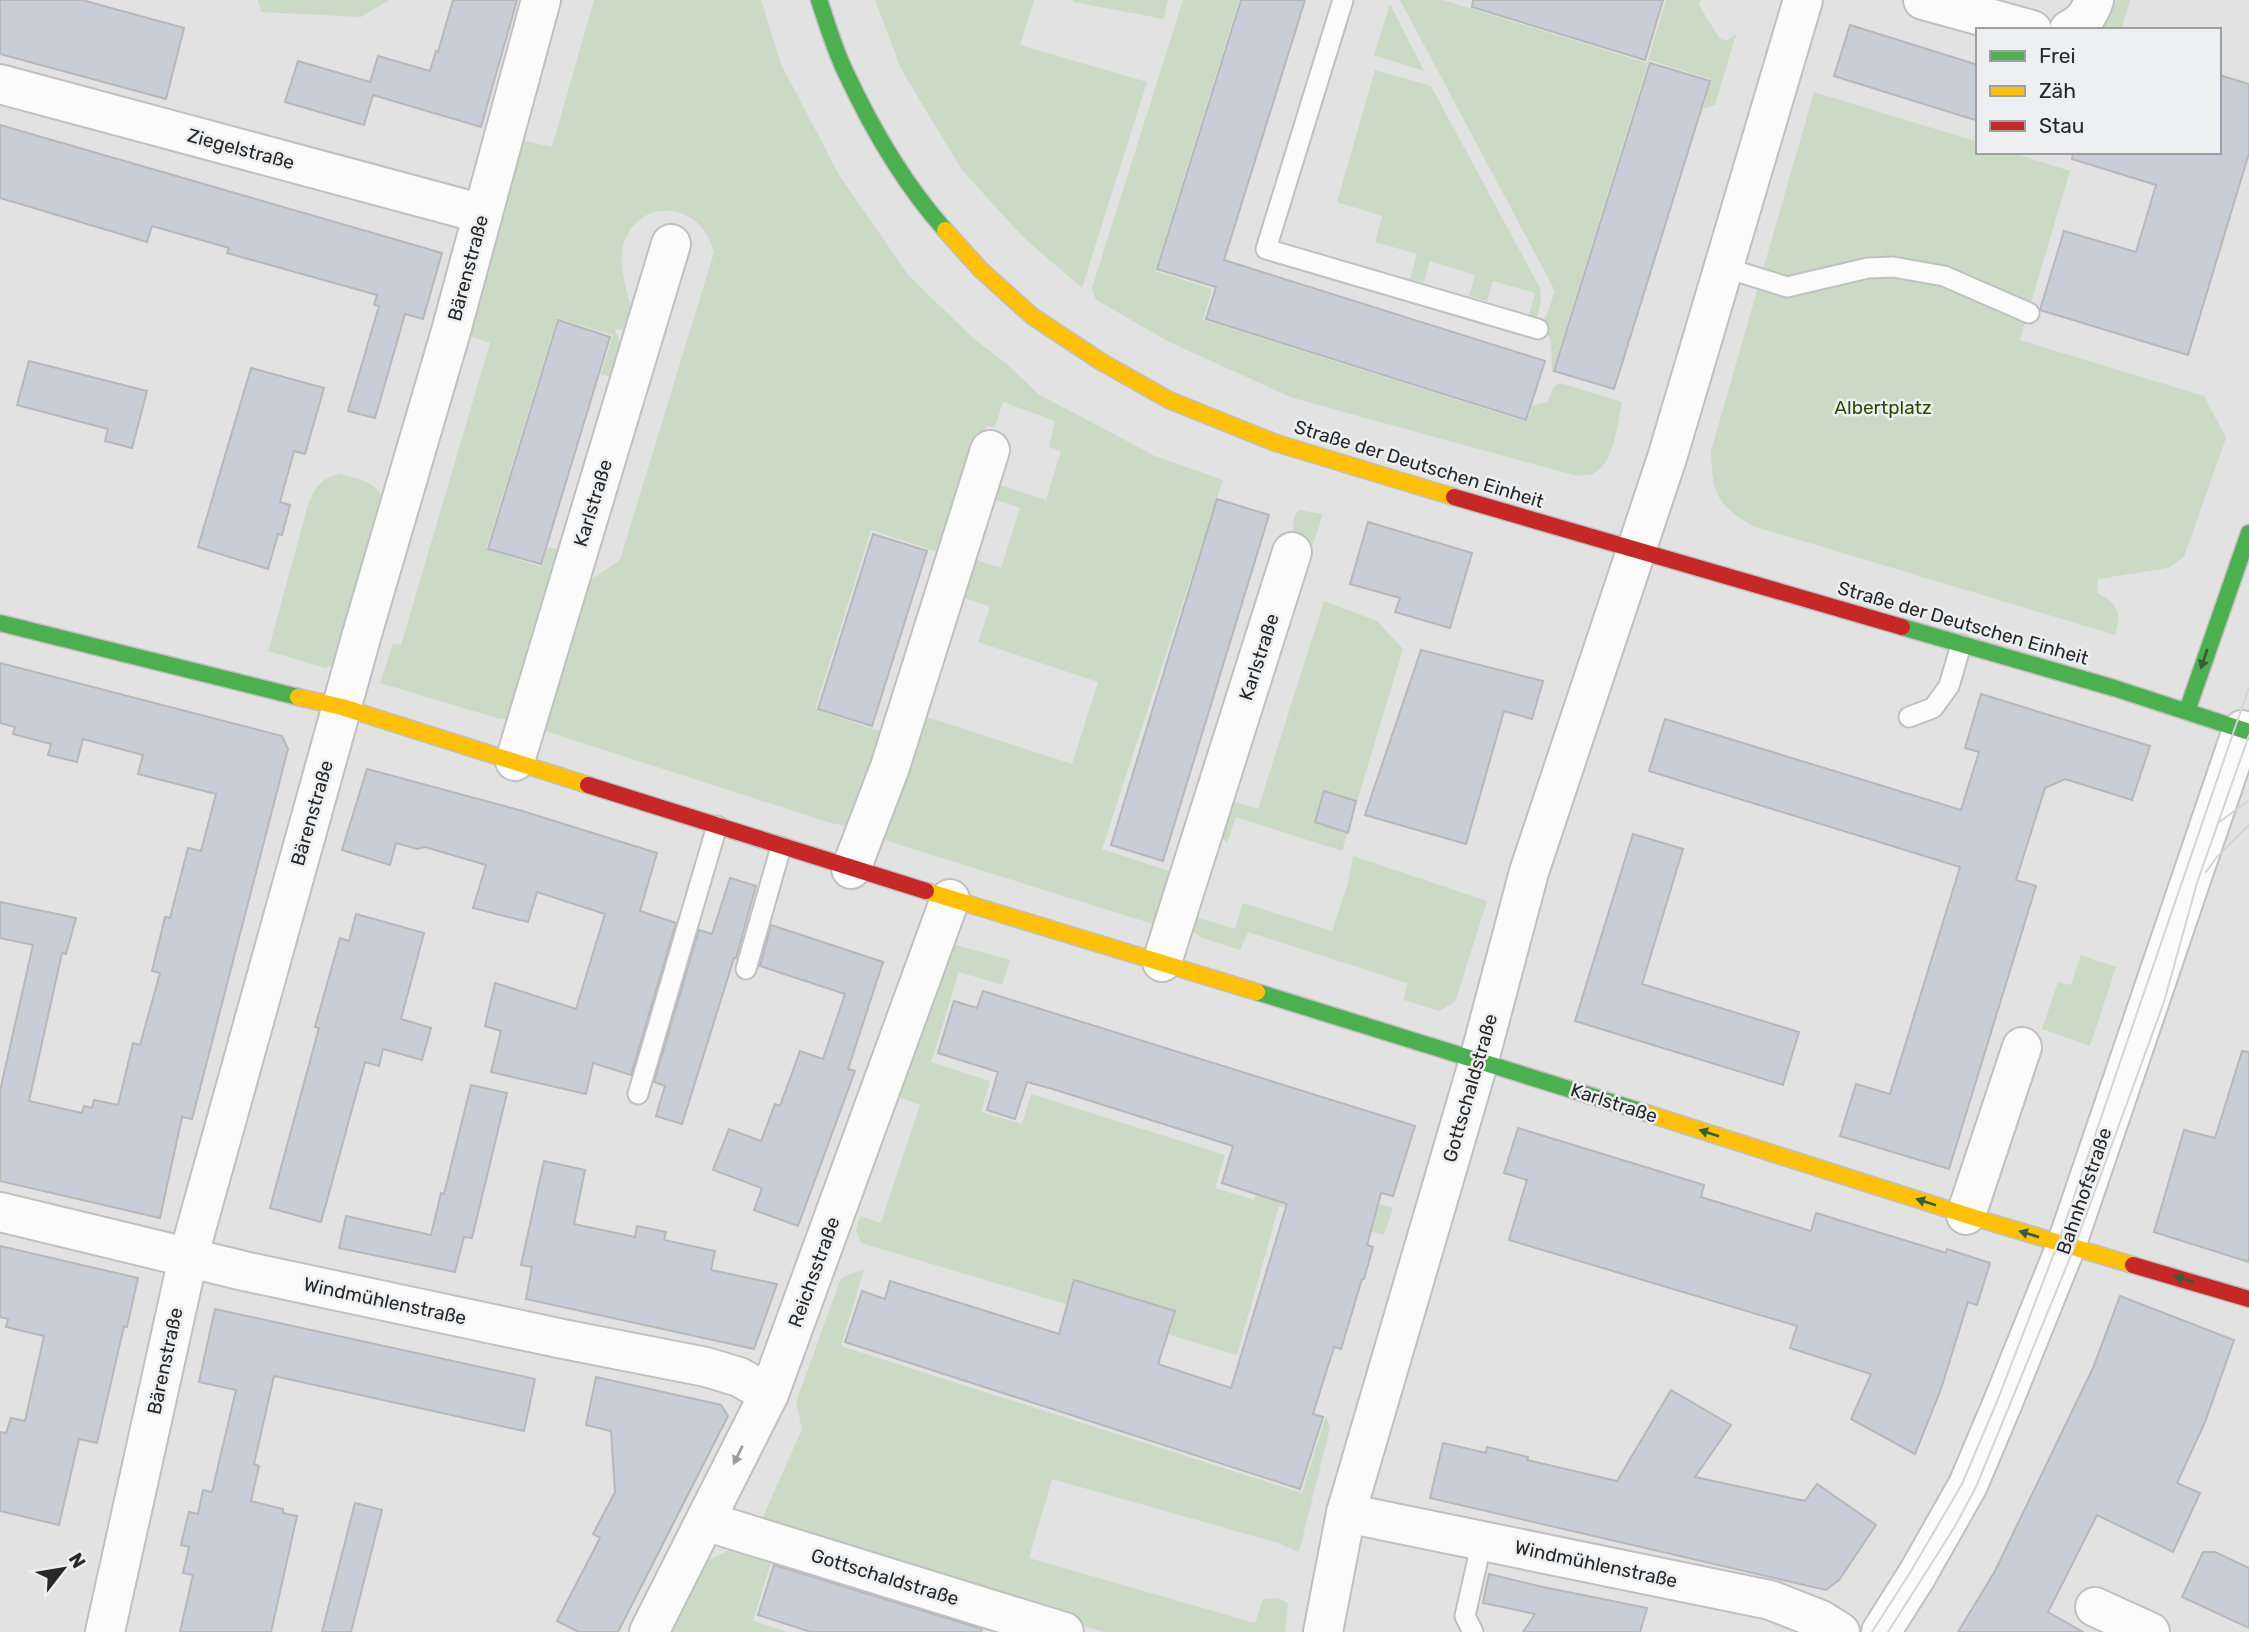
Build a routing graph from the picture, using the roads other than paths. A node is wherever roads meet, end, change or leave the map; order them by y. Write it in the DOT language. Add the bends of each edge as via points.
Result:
graph roads {
  1 [pos="541,0"];
  2 [pos="819,0"];
  3 [pos="1343,0"];
  4 [pos="1803,0"];
  5 [pos="1923,0"];
  6 [pos="2094,0"];
  7 [pos="2025,28"];
  8 [pos="2072,28"];
  9 [pos="0,84"];
  10 [pos="482,214"];
  11 [pos="671,244"];
  12 [pos="1723,267"];
  13 [pos="2029,313"];
  14 [pos="1538,329"];
  15 [pos="990,450"];
  16 [pos="2249,533"];
  17 [pos="1636,550"];
  18 [pos="1292,552"];
  19 [pos="0,623"];
  20 [pos="1961,645"];
  21 [pos="342,708"];
  22 [pos="2187,711"];
  23 [pos="1909,717"];
  24 [pos="2246,731"];
  25 [pos="515,761"];
  26 [pos="717,827"];
  27 [pos="781,847"];
  28 [pos="851,869"];
  29 [pos="950,899"];
  30 [pos="1162,962"];
  31 [pos="746,968"];
  32 [pos="2022,1047"];
  33 [pos="1479,1060"];
  34 [pos="638,1094"];
  35 [pos="0,1212"];
  36 [pos="1966,1215"];
  37 [pos="2066,1246"];
  38 [pos="188,1258"];
  39 [pos="2249,1299"];
  40 [pos="769,1394"];
  41 [pos="1346,1513"];
  42 [pos="705,1521"];
  43 [pos="1482,1541"];
  44 [pos="2095,1607"];
  45 [pos="105,1632"];
  46 [pos="649,1632"];
  47 [pos="1064,1632"];
  48 [pos="1322,1632"];
  49 [pos="1473,1632"];
  50 [pos="1840,1632"];
  51 [pos="1881,1632"];
  52 [pos="2150,1632"];
  1 -- 10 [label="street, Bärenstraße"];
  2 -- 17 [label="street, Straße der Deutschen Einheit" via="844,69 902,173 980,269 1032,316 1169,400 1276,443"];
  3 -- 14 [label="lane" via="1266,249"];
  4 -- 12 [label="street"];
  5 -- 7 [label="street"];
  6 -- 8 [label="street" via="2089,15"];
  9 -- 10 [label="street, Ziegelstraße"];
  10 -- 21 [label="street, Bärenstraße"];
  11 -- 25 [label="street, Karlstraße"];
  12 -- 13 [label="lane" via="1787,287 1868,268 1893,267 1944,276"];
  12 -- 17 [label="street"];
  15 -- 28 [label="street" via="890,767"];
  16 -- 22 [label="street, one-way"];
  17 -- 20 [label="street, Straße der Deutschen Einheit"];
  17 -- 33 [label="street, Gottschaldstraße" via="1529,872"];
  18 -- 30 [label="street, Karlstraße"];
  19 -- 21 [label="street, Karlstraße"];
  20 -- 22 [label="street, Straße der Deutschen Einheit"];
  20 -- 23 [label="lane" via="1949,686 1933,708"];
  21 -- 25 [label="street, Karlstraße"];
  21 -- 38 [label="street, Bärenstraße"];
  22 -- 24 [label="street"];
  24 -- 37 [label="street, Bahnhofstraße"];
  25 -- 26 [label="street, Karlstraße"];
  26 -- 27 [label="street, Karlstraße"];
  26 -- 34 [label="lane"];
  27 -- 28 [label="street, Karlstraße"];
  27 -- 31 [label="lane"];
  28 -- 29 [label="street, Karlstraße"];
  29 -- 30 [label="street, Karlstraße"];
  29 -- 40 [label="street, Reichsstraße"];
  30 -- 33 [label="street, Karlstraße"];
  32 -- 36 [label="street"];
  36 -- 33 [label="street, Karlstraße, one-way"];
  33 -- 41 [label="street, Gottschaldstraße"];
  35 -- 38 [label="street, Windmühlenstraße"];
  37 -- 36 [label="street, Karlstraße, one-way"];
  39 -- 37 [label="street, Karlstraße, one-way"];
  37 -- 51 [label="street, Bahnhofstraße" via="1968,1485"];
  38 -- 40 [label="street, Windmühlenstraße" via="706,1367 739,1377"];
  38 -- 45 [label="street, Bärenstraße"];
  40 -- 42 [label="street, Reichsstraße, one-way"];
  41 -- 43 [label="street, Windmühlenstraße"];
  41 -- 48 [label="street, Gottschaldstraße"];
  42 -- 46 [label="street, Reichsstraße"];
  42 -- 47 [label="street, Gottschaldstraße"];
  43 -- 49 [label="lane" via="1465,1615"];
  43 -- 50 [label="street, Windmühlenstraße" via="1770,1600"];
  44 -- 52 [label="street"];
}
